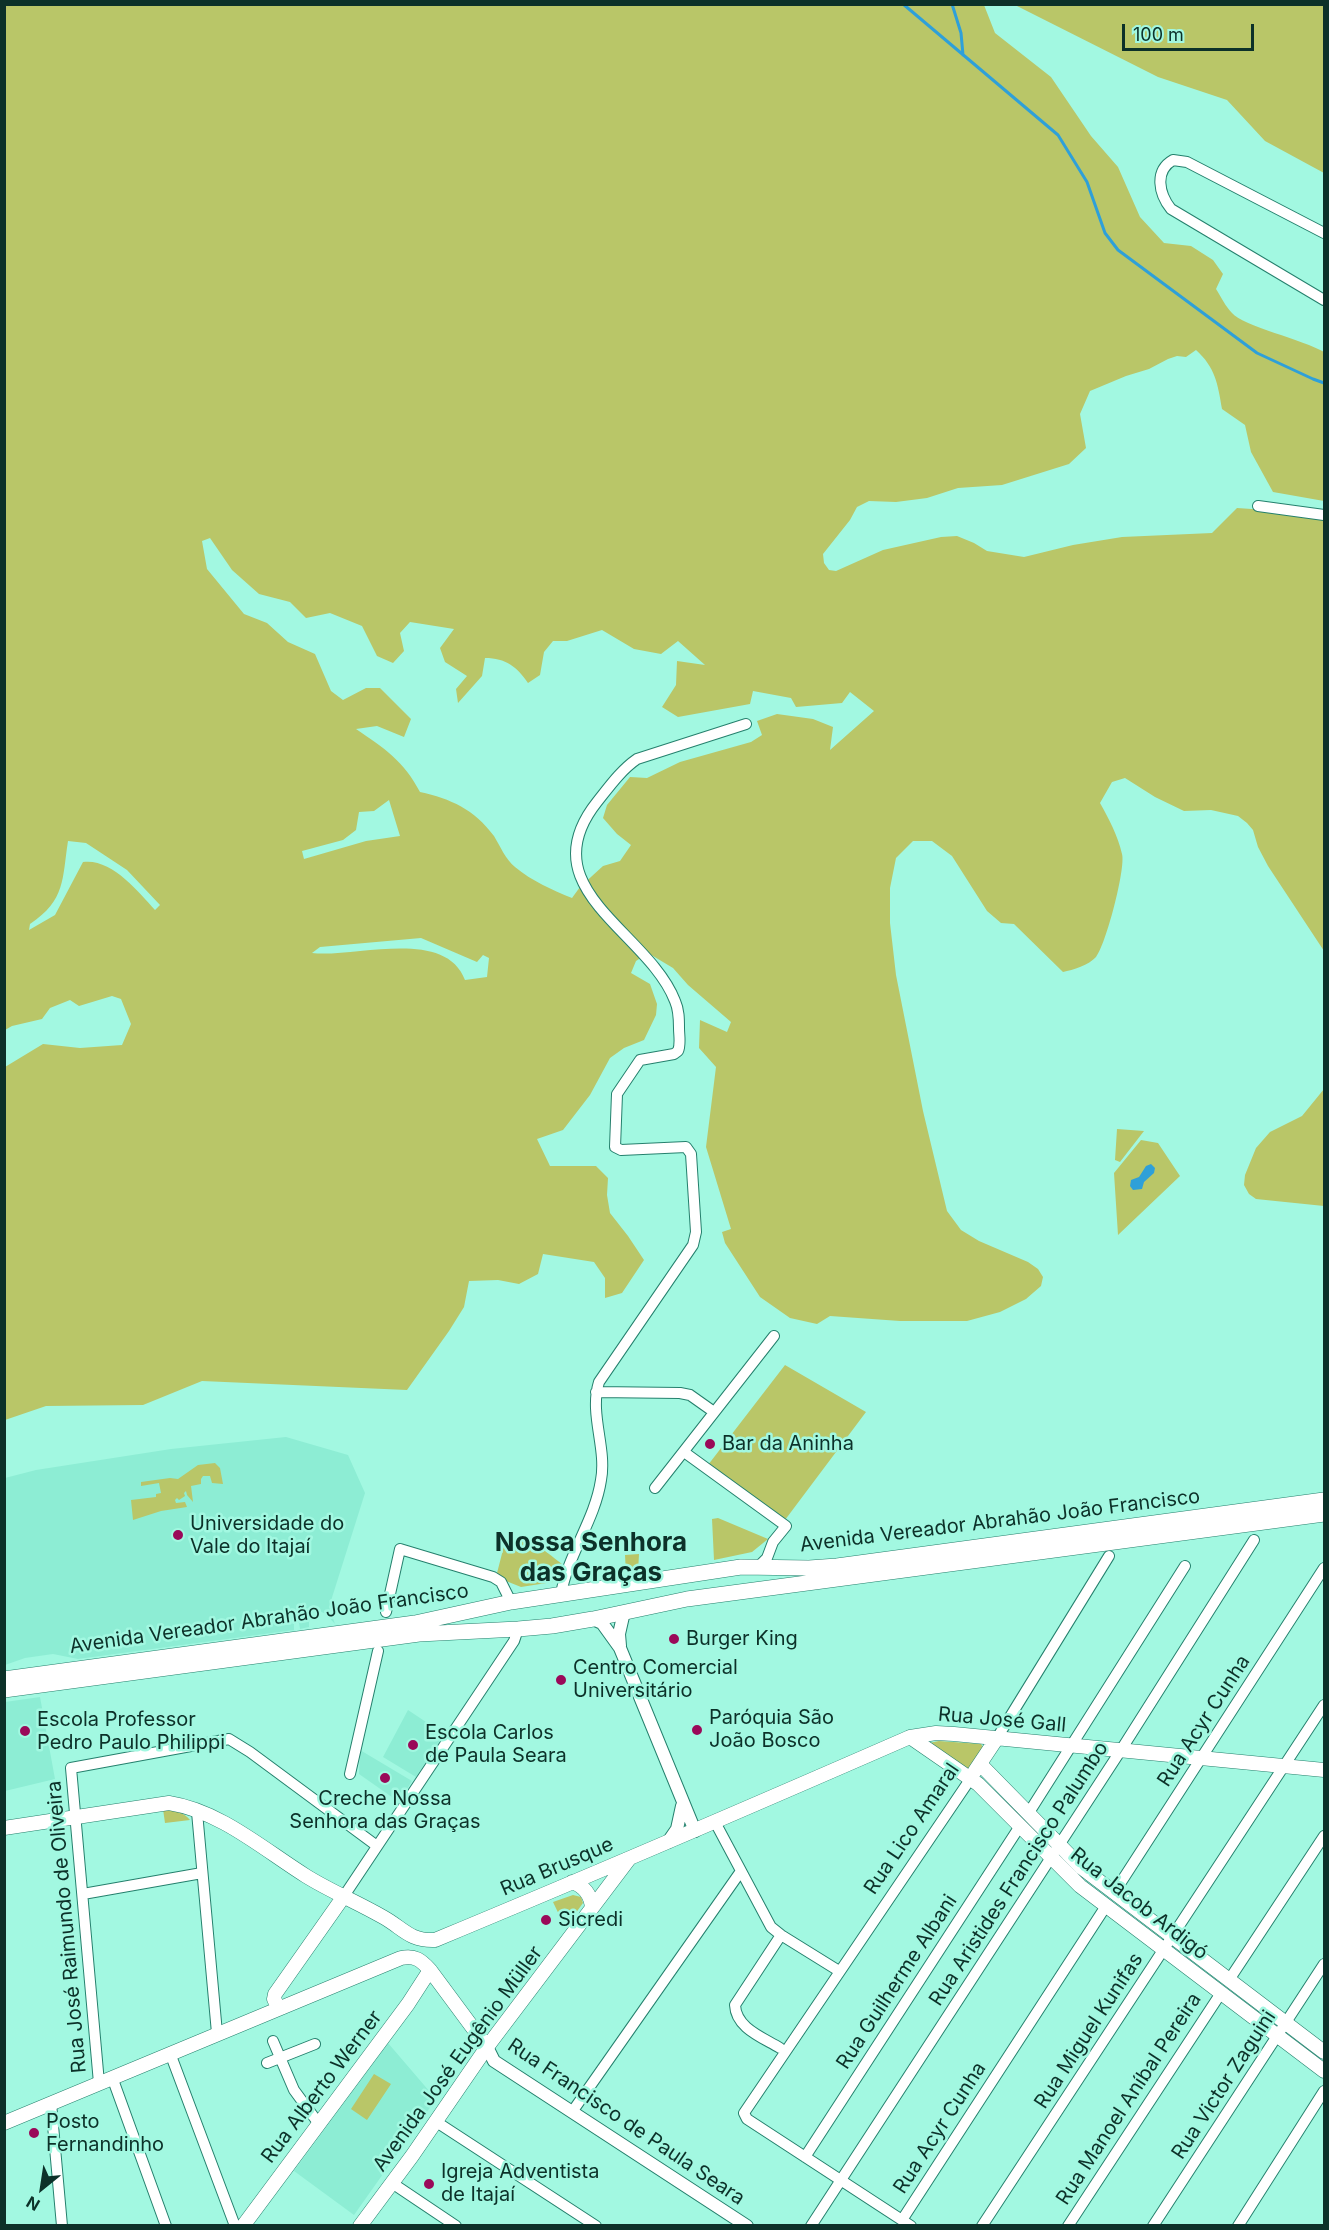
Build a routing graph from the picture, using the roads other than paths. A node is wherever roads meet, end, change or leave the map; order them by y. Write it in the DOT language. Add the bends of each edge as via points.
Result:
graph roads {
  1 [pos="1324,233"];
  2 [pos="1324,300"];
  3 [pos="1258,506"];
  4 [pos="1324,515"];
  5 [pos="746,724"];
  6 [pos="774,1336"];
  7 [pos="596,1392"];
  8 [pos="714,1412"];
  9 [pos="684,1452"];
  10 [pos="655,1488"];
  11 [pos="1324,1500"];
  12 [pos="1324,1514"];
  13 [pos="1254,1540"];
  14 [pos="1109,1556"];
  15 [pos="759,1566"];
  16 [pos="1185,1566"];
  17 [pos="1324,1568"];
  18 [pos="744,1591"];
  19 [pos="561,1594"];
  20 [pos="511,1602"];
  21 [pos="386,1612"];
  22 [pos="624,1612"];
  23 [pos="593,1619"];
  24 [pos="518,1629"];
  25 [pos="620,1648"];
  26 [pos="378,1651"];
  27 [pos="4,1679"];
  28 [pos="4,1690"];
  29 [pos="1324,1705"];
  30 [pos="910,1737"];
  31 [pos="997,1738"];
  32 [pos="1072,1745"];
  33 [pos="1122,1750"];
  34 [pos="1202,1758"];
  35 [pos="980,1764"];
  36 [pos="1284,1766"];
  37 [pos="1324,1770"];
  38 [pos="350,1774"];
  39 [pos="971,1778"];
  40 [pos="682,1804"];
  41 [pos="197,1812"];
  42 [pos="1028,1814"];
  43 [pos="76,1816"];
  44 [pos="715,1822"];
  45 [pos="1020,1826"];
  46 [pos="4,1828"];
  47 [pos="695,1831"];
  48 [pos="1324,1836"];
  49 [pos="668,1842"];
  50 [pos="377,1846"];
  51 [pos="1059,1846"];
  52 [pos="630,1857"];
  53 [pos="1051,1859"];
  54 [pos="741,1871"];
  55 [pos="594,1872"];
  56 [pos="202,1873"];
  57 [pos="572,1882"];
  58 [pos="608,1887"];
  59 [pos="1114,1893"];
  60 [pos="83,1894"];
  61 [pos="344,1896"];
  62 [pos="1106,1906"];
  63 [pos="592,1908"];
  64 [pos="781,1935"];
  65 [pos="1172,1937"];
  66 [pos="1164,1950"];
  67 [pos="1324,1964"];
  68 [pos="430,1970"];
  69 [pos="839,1971"];
  70 [pos="1229,1980"];
  71 [pos="1221,1993"];
  72 [pos="278,2007"];
  73 [pos="1286,2023"];
  74 [pos="218,2033"];
  75 [pos="1277,2036"];
  76 [pos="273,2041"];
  77 [pos="315,2044"];
  78 [pos="487,2047"];
  79 [pos="780,2048"];
  80 [pos="1324,2052"];
  81 [pos="170,2053"];
  82 [pos="280,2058"];
  83 [pos="267,2063"];
  84 [pos="1324,2071"];
  85 [pos="106,2080"];
  86 [pos="1324,2091"];
  87 [pos="51,2103"];
  88 [pos="572,2112"];
  89 [pos="435,2121"];
  90 [pos="4,2123"];
  91 [pos="319,2124"];
  92 [pos="805,2157"];
  93 [pos="841,2180"];
  94 [pos="392,2184"];
  95 [pos="906,2223"];
  96 [pos="62,2226"];
  97 [pos="166,2226"];
  98 [pos="235,2226"];
  99 [pos="243,2226"];
  100 [pos="360,2226"];
  101 [pos="456,2226"];
  102 [pos="596,2226"];
  103 [pos="747,2226"];
  104 [pos="811,2226"];
  105 [pos="982,2226"];
  106 [pos="1068,2226"];
  107 [pos="1153,2226"];
  108 [pos="1238,2226"];
  1 -- 2 [label="street" via="1187,162 1178,159 1167,163 1161,176 1162,194 1170,209"];
  3 -- 4 [label="street"];
  5 -- 7 [label="street" via="637,759 587,815 579,831 576,857 582,883 668,986 678,1011 678,1051 640,1060 617,1094 615,1147 689,1149 696,1232 693,1245 608,1366"];
  6 -- 8 [label="street"];
  7 -- 8 [label="street" via="680,1393 690,1395"];
  7 -- 19 [label="street" via="602,1476 598,1499"];
  8 -- 9 [label="street"];
  9 -- 10 [label="street"];
  9 -- 15 [label="street" via="786,1526"];
  11 -- 15 [label="main road, Avenida Vereador Abrahão João Francisco" via="837,1566"];
  12 -- 18 [label="main road, Avenida Vereador Abrahão João Francisco"];
  13 -- 33 [label="street, Rua Aristides Francisco Palumbo"];
  14 -- 31 [label="street, Rua Lico Amaral"];
  15 -- 18 [label="main road"];
  15 -- 19 [label="main road, Avenida Vereador Abrahão João Francisco"];
  16 -- 32 [label="street"];
  17 -- 34 [label="street, Rua Acyr Cunha"];
  18 -- 22 [label="main road, Avenida Vereador Abrahão João Francisco"];
  19 -- 20 [label="main road, Avenida Vereador Abrahão João Francisco"];
  20 -- 21 [label="street" via="501,1582 493,1577 400,1549"];
  20 -- 24 [label="main road" via="506,1617"];
  20 -- 27 [label="main road, Avenida Vereador Abrahão João Francisco" via="415,1623"];
  22 -- 23 [label="main road, Avenida Vereador Abrahão João Francisco"];
  22 -- 25 [label="street" via="618,1634"];
  23 -- 24 [label="main road, Avenida Vereador Abrahão João Francisco"];
  23 -- 25 [label="street" via="602,1623"];
  24 -- 28 [label="main road, Avenida Vereador Abrahão João Francisco" via="403,1636"];
  24 -- 50 [label="street" via="514,1641"];
  25 -- 40 [label="street"];
  26 -- 38 [label="street"];
  29 -- 36 [label="street, Rua Miguel Kunifas"];
  30 -- 31 [label="main road, Rua José Gall" via="936,1733"];
  30 -- 39 [label="main road, Rua Jacob Ardigó"];
  30 -- 44 [label="main road, Rua José Gall"];
  31 -- 32 [label="main road, Rua José Gall"];
  31 -- 35 [label="main road, Rua Lico Amaral"];
  32 -- 33 [label="main road, Rua José Gall"];
  32 -- 42 [label="street"];
  33 -- 34 [label="main road, Rua José Gall"];
  33 -- 51 [label="street, Rua Aristides Francisco Palumbo"];
  34 -- 36 [label="main road, Rua José Gall"];
  34 -- 59 [label="street, Rua Acyr Cunha"];
  35 -- 39 [label="main road, Rua Lico Amaral"];
  35 -- 42 [label="main road, Rua Jacob Ardigó"];
  36 -- 37 [label="main road, Rua José Gall"];
  36 -- 65 [label="street, Rua Miguel Kunifas"];
  39 -- 45 [label="main road, Rua Jacob Ardigó"];
  39 -- 69 [label="street, Rua Lico Amaral"];
  40 -- 47 [label="street"];
  40 -- 49 [label="street" via="677,1829"];
  41 -- 43 [label="main road" via="169,1803"];
  41 -- 56 [label="street"];
  41 -- 61 [label="main road" via="234,1829"];
  42 -- 51 [label="main road, Rua Jacob Ardigó"];
  43 -- 46 [label="main road"];
  43 -- 50 [label="street, Rua José Raimundo de Oliveira" via="71,1768 229,1739"];
  43 -- 60 [label="street, Rua José Raimundo de Oliveira"];
  44 -- 47 [label="main road, Rua José Gall"];
  44 -- 54 [label="street"];
  45 -- 53 [label="main road, Rua Jacob Ardigó"];
  45 -- 92 [label="street, Rua Guilherme Albani"];
  47 -- 49 [label="main road, Rua Brusque"];
  48 -- 70 [label="street"];
  49 -- 52 [label="main road, Rua Brusque"];
  50 -- 61 [label="street"];
  51 -- 53 [label="street, Rua Aristides Francisco Palumbo"];
  51 -- 59 [label="main road, Rua Jacob Ardigó"];
  52 -- 55 [label="main road, Rua Brusque"];
  52 -- 58 [label="main road, Avenida José Eugênio Müller"];
  53 -- 62 [label="main road, Rua Jacob Ardigó"];
  53 -- 93 [label="street, Rua Aristides Francisco Palumbo"];
  54 -- 64 [label="street" via="771,1927"];
  54 -- 88 [label="street"];
  55 -- 57 [label="main road, Rua Brusque"];
  55 -- 58 [label="main road" via="592,1884 598,1889"];
  56 -- 60 [label="street"];
  56 -- 74 [label="street"];
  57 -- 61 [label="main road, Rua Brusque" via="435,1940 422,1941"];
  57 -- 63 [label="main road" via="588,1894"];
  58 -- 63 [label="main road, Avenida José Eugênio Müller"];
  59 -- 65 [label="main road, Rua Jacob Ardigó"];
  60 -- 85 [label="street, Rua José Raimundo de Oliveira"];
  61 -- 72 [label="main road" via="278,1989 274,1999"];
  62 -- 66 [label="main road, Rua Jacob Ardigó"];
  62 -- 95 [label="street, Rua Acyr Cunha"];
  63 -- 78 [label="main road, Avenida José Eugênio Müller"];
  64 -- 69 [label="street"];
  64 -- 79 [label="street" via="735,2005 741,2024"];
  65 -- 66 [label="street, Rua Miguel Kunifas"];
  65 -- 70 [label="main road, Rua Jacob Ardigó"];
  66 -- 71 [label="main road, Rua Jacob Ardigó"];
  66 -- 105 [label="street, Rua Miguel Kunifas"];
  67 -- 73 [label="street, Rua Victor Zaguini"];
  68 -- 72 [label="main road" via="420,1959 401,1958"];
  68 -- 78 [label="main road"];
  68 -- 91 [label="main road, Rua Alberto Werner"];
  69 -- 92 [label="street, Rua Lico Amaral" via="745,2111 747,2119"];
  70 -- 73 [label="main road, Rua Jacob Ardigó"];
  71 -- 75 [label="main road, Rua Jacob Ardigó"];
  71 -- 106 [label="street, Rua Manoel Aníbal Pereira"];
  72 -- 74 [label="main road"];
  73 -- 75 [label="street, Rua Victor Zaguini"];
  73 -- 80 [label="main road, Rua Jacob Ardigó"];
  74 -- 81 [label="main road"];
  75 -- 84 [label="main road, Rua Jacob Ardigó"];
  75 -- 107 [label="street, Rua Victor Zaguini"];
  76 -- 82 [label="street"];
  77 -- 82 [label="street"];
  78 -- 88 [label="street, Rua Francisco de Paula Seara" via="494,2061"];
  78 -- 89 [label="main road, Avenida José Eugênio Müller"];
  81 -- 85 [label="main road"];
  81 -- 98 [label="street"];
  82 -- 83 [label="street"];
  82 -- 91 [label="street" via="294,2090"];
  85 -- 87 [label="main road"];
  85 -- 97 [label="street, Rua José Raimundo de Oliveira"];
  86 -- 108 [label="street"];
  87 -- 90 [label="main road"];
  87 -- 96 [label="street"];
  88 -- 103 [label="street, Rua Francisco de Paula Seara"];
  89 -- 94 [label="main road, Avenida José Eugênio Müller"];
  89 -- 102 [label="street"];
  91 -- 99 [label="main road, Rua Alberto Werner"];
  92 -- 93 [label="street"];
  93 -- 95 [label="street"];
  93 -- 104 [label="street, Rua Aristides Francisco Palumbo"];
  94 -- 100 [label="main road, Avenida José Eugênio Müller"];
  94 -- 101 [label="street"];
}
